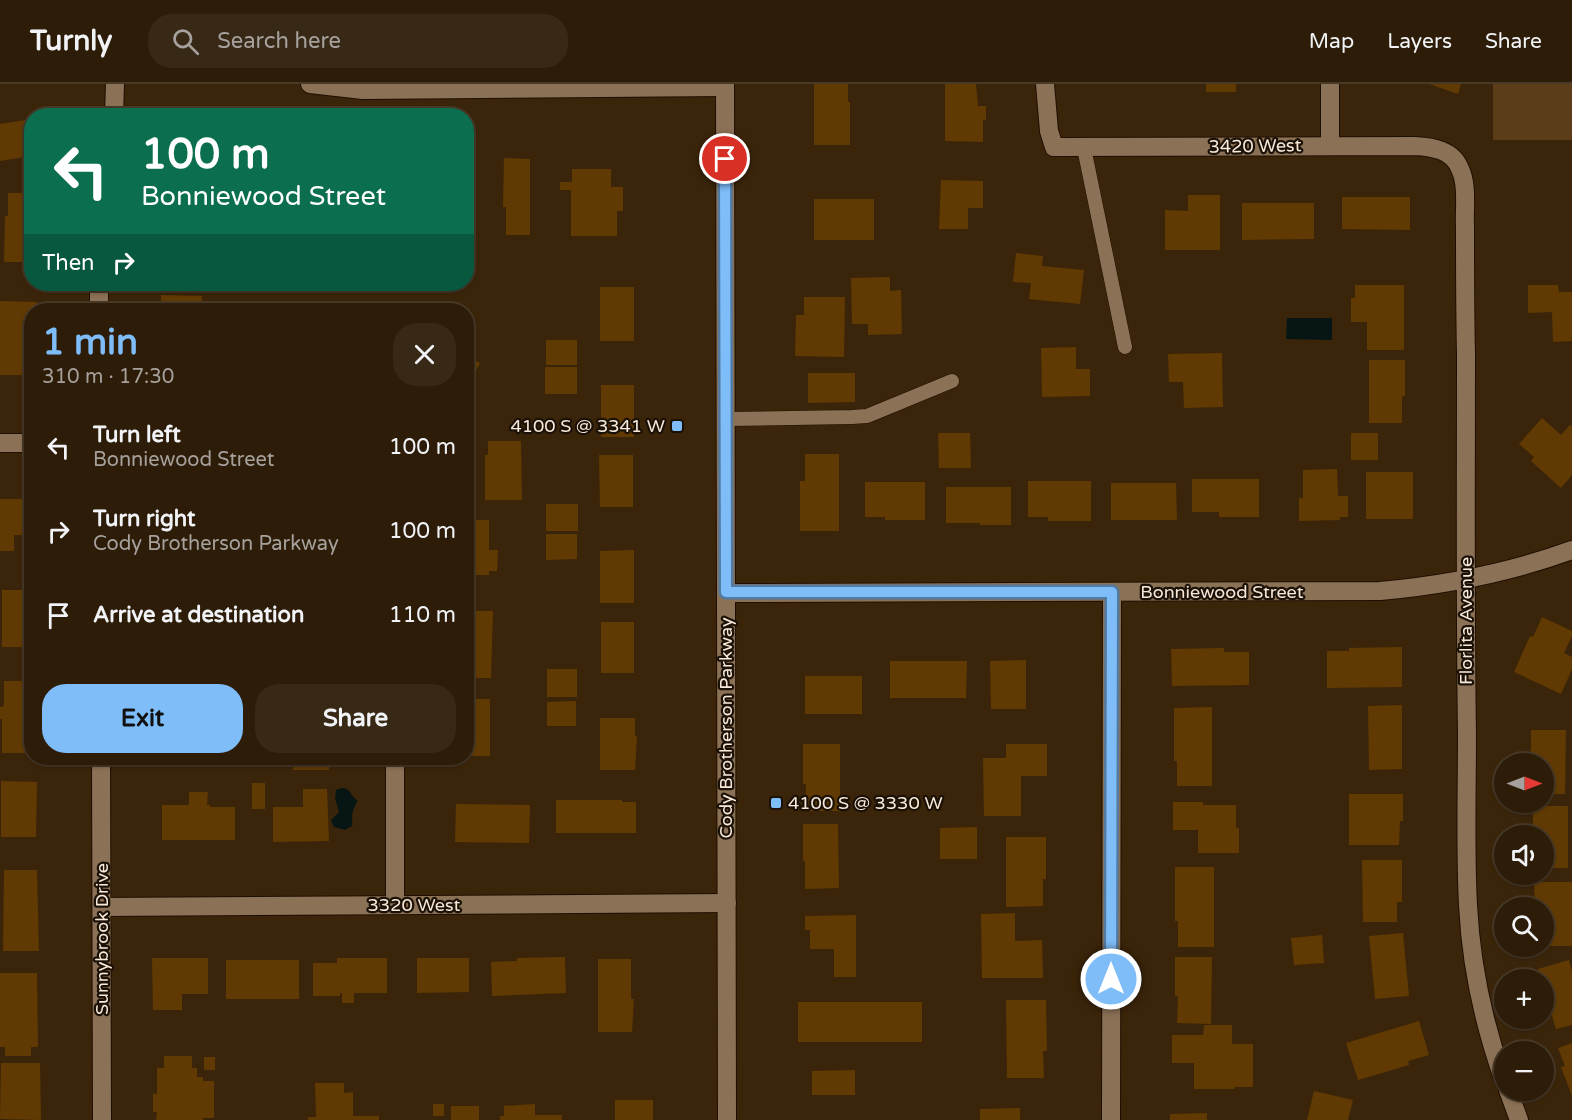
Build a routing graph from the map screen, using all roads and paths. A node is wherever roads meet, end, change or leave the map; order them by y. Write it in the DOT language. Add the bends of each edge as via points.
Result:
graph roads {
  1 [pos="115,84"];
  2 [pos="310,84"];
  3 [pos="1045,84"];
  4 [pos="1330,84"];
  5 [pos="725,86"];
  6 [pos="114,108"];
  7 [pos="1330,145"];
  8 [pos="1084,148"];
  9 [pos="1454,158"];
  10 [pos="1125,347"];
  11 [pos="952,381"];
  12 [pos="727,419"];
  13 [pos="0,443"];
  14 [pos="24,443"];
  15 [pos="1572,550"];
  16 [pos="1466,580"];
  17 [pos="726,592"];
  18 [pos="1112,592"];
  19 [pos="101,765"];
  20 [pos="395,765"];
  21 [pos="727,903"];
  22 [pos="395,905"];
  23 [pos="102,907"];
  24 [pos="1494,1050"];
  25 [pos="1510,1101"];
  26 [pos="1512,1118"];
  27 [pos="102,1120"];
  28 [pos="727,1120"];
  29 [pos="1111,1120"];
  1 -- 6 [label="street"];
  2 -- 5 [label="street" via="363,90"];
  3 -- 8 [label="street, 3420 West" via="1054,147"];
  4 -- 7 [label="street"];
  5 -- 12 [label="street, Cody Brotherson Parkway"];
  7 -- 8 [label="street, 3420 West"];
  7 -- 9 [label="street, 3420 West" via="1426,147"];
  8 -- 10 [label="lane"];
  9 -- 16 [label="street, Florlita Avenue" via="1460,168 1464,193"];
  11 -- 12 [label="lane" via="867,416"];
  12 -- 17 [label="street, Cody Brotherson Parkway"];
  13 -- 14 [label="street"];
  15 -- 16 [label="street, Bonniewood Street" via="1520,568"];
  16 -- 18 [label="street, Bonniewood Street" via="1370,591"];
  16 -- 24 [label="street, Florlita Avenue" via="1468,905 1480,1001"];
  17 -- 18 [label="street, Bonniewood Street"];
  17 -- 21 [label="street, Cody Brotherson Parkway"];
  18 -- 29 [label="street"];
  19 -- 23 [label="street, Sunnybrook Drive"];
  20 -- 22 [label="street"];
  21 -- 22 [label="street, 3320 West"];
  21 -- 28 [label="street, Cody Brotherson Parkway"];
  22 -- 23 [label="street, 3320 West"];
  23 -- 27 [label="street, Sunnybrook Drive"];
  25 -- 26 [label="street"];
}
